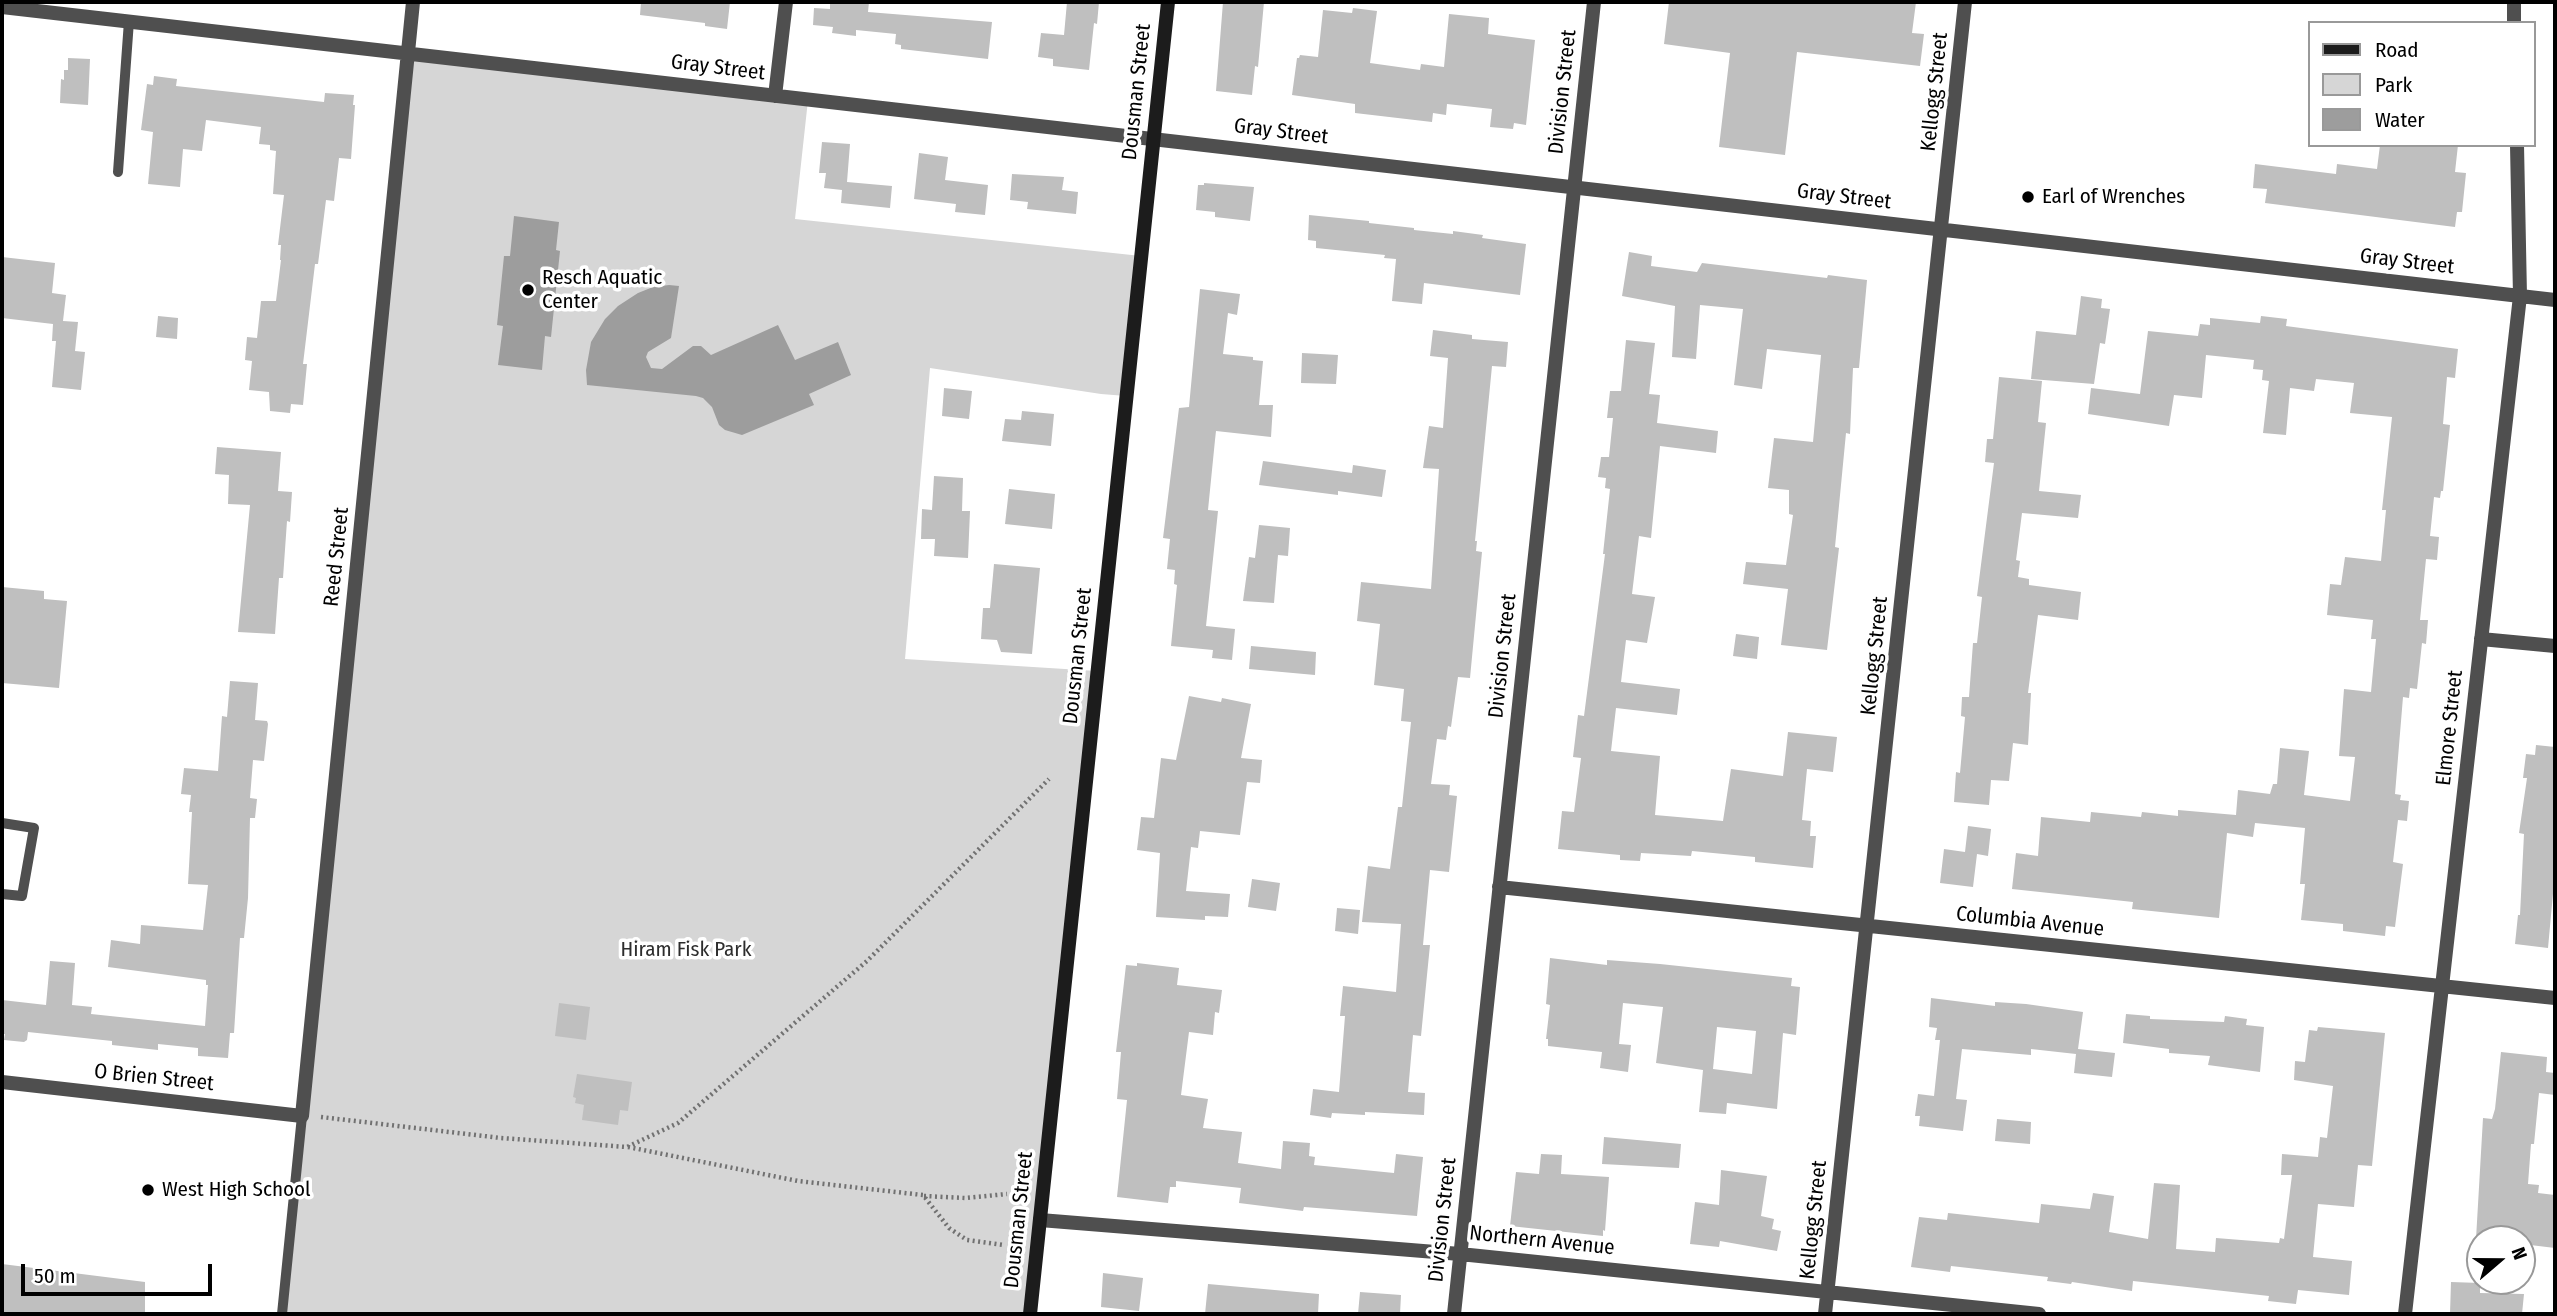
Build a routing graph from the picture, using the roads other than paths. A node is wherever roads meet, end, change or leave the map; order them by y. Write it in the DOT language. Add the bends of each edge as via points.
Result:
graph roads {
  1 [pos="413,2"];
  2 [pos="786,2"];
  3 [pos="1168,2"];
  4 [pos="1594,2"];
  5 [pos="1965,2"];
  6 [pos="2514,2"];
  7 [pos="2,6"];
  8 [pos="129,20"];
  9 [pos="2514,21"];
  10 [pos="408,51"];
  11 [pos="775,96"];
  12 [pos="1154,139"];
  13 [pos="2517,147"];
  14 [pos="118,172"];
  15 [pos="1574,187"];
  16 [pos="1941,229"];
  17 [pos="2520,296"];
  18 [pos="2555,300"];
  19 [pos="2481,639"];
  20 [pos="2555,646"];
  21 [pos="2,823"];
  22 [pos="1499,887"];
  23 [pos="2,894"];
  24 [pos="1867,926"];
  25 [pos="2442,986"];
  26 [pos="2555,998"];
  27 [pos="2,1082"];
  28 [pos="302,1116"];
  29 [pos="1040,1220"];
  30 [pos="1460,1254"];
  31 [pos="1828,1292"];
  32 [pos="282,1314"];
  33 [pos="1030,1314"];
  34 [pos="1454,1314"];
  35 [pos="1825,1314"];
  36 [pos="2039,1314"];
  37 [pos="2405,1314"];
  1 -- 10 [label="street, Reed Street"];
  2 -- 11 [label="street"];
  3 -- 12 [label="street, Dousman Street"];
  4 -- 15 [label="street, Division Street"];
  5 -- 16 [label="street, Kellogg Street"];
  6 -- 9 [label="street"];
  7 -- 8 [label="street, Gray Street"];
  8 -- 10 [label="street, Gray Street"];
  8 -- 14 [label="lane"];
  10 -- 11 [label="street, Gray Street"];
  10 -- 28 [label="street, Reed Street"];
  11 -- 12 [label="street, Gray Street"];
  12 -- 15 [label="street, Gray Street"];
  12 -- 29 [label="street, Dousman Street"];
  13 -- 17 [label="street, Elmore Street"];
  15 -- 16 [label="street, Gray Street"];
  15 -- 22 [label="street, Division Street"];
  16 -- 17 [label="street, Gray Street"];
  16 -- 24 [label="street, Kellogg Street"];
  17 -- 18 [label="street, Gray Street"];
  17 -- 19 [label="street, Elmore Street"];
  19 -- 20 [label="street"];
  19 -- 25 [label="street, Elmore Street"];
  21 -- 23 [label="lane" via="34,828 22,896"];
  22 -- 24 [label="street, Columbia Avenue"];
  22 -- 30 [label="street, Division Street"];
  24 -- 25 [label="street, Columbia Avenue"];
  24 -- 31 [label="street, Kellogg Street"];
  25 -- 26 [label="street, Columbia Avenue"];
  25 -- 37 [label="street, Elmore Street"];
  27 -- 28 [label="street, O Brien Street"];
  28 -- 32 [label="lane"];
  29 -- 30 [label="street, Northern Avenue"];
  29 -- 33 [label="street, Dousman Street"];
  30 -- 31 [label="street, Northern Avenue"];
  30 -- 34 [label="street, Division Street"];
  31 -- 35 [label="street, Kellogg Street"];
  31 -- 36 [label="street, Northern Avenue"];
}
